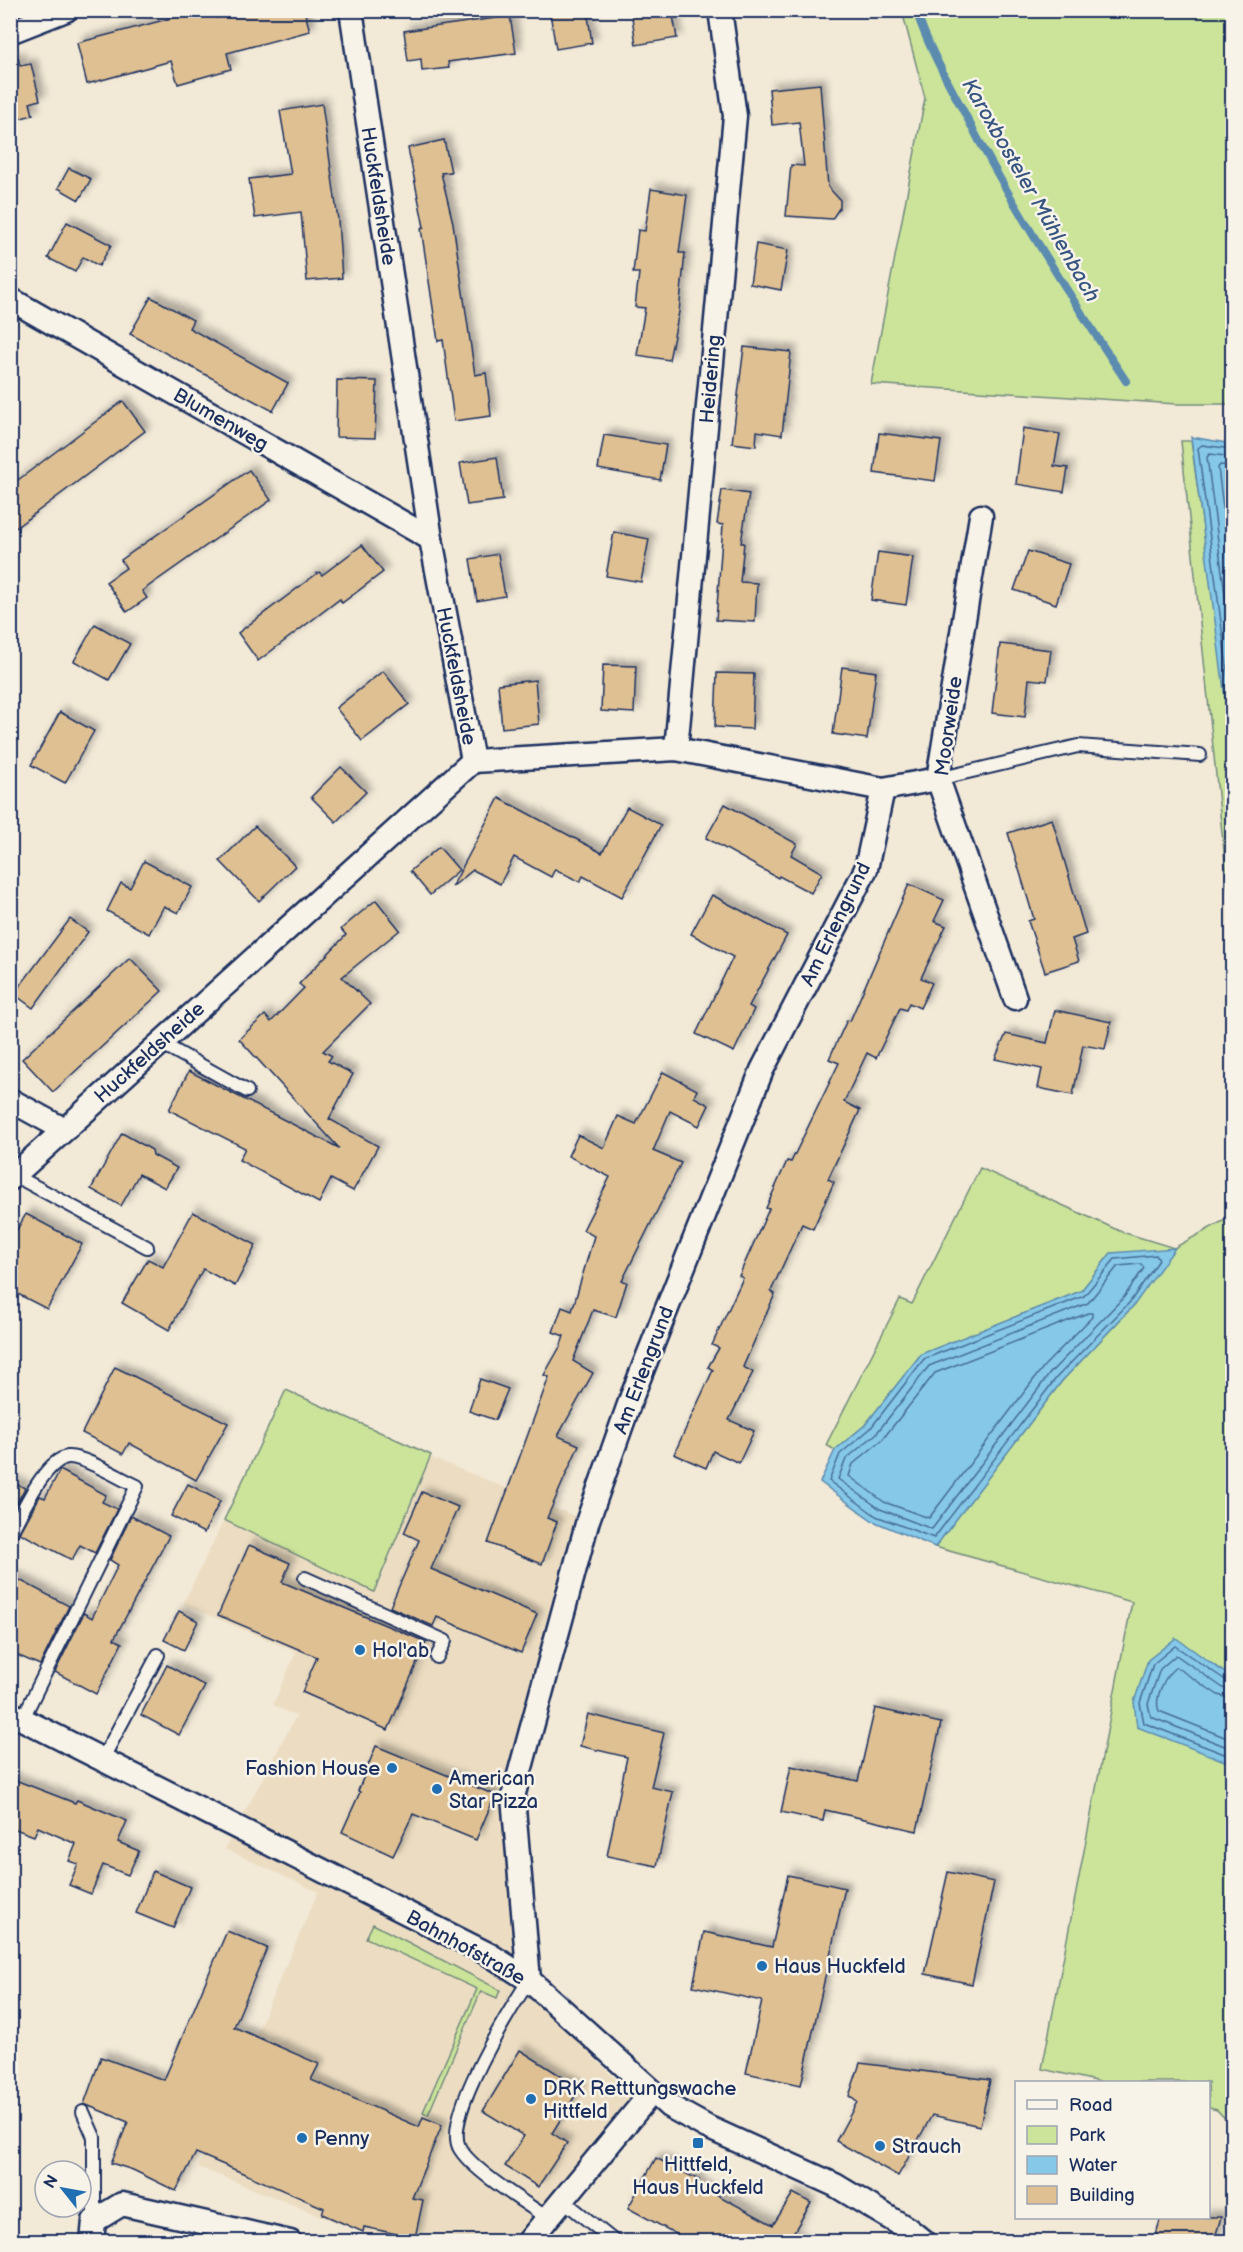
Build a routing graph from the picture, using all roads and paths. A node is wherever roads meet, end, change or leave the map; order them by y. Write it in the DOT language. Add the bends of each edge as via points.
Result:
graph roads {
  1 [pos="66,10"];
  2 [pos="351,10"];
  3 [pos="720,10"];
  4 [pos="10,32"];
  5 [pos="10,299"];
  6 [pos="981,516"];
  7 [pos="431,538"];
  8 [pos="675,749"];
  9 [pos="1200,754"];
  10 [pos="473,761"];
  11 [pos="938,779"];
  12 [pos="883,789"];
  13 [pos="1015,998"];
  14 [pos="159,1042"];
  15 [pos="247,1091"];
  16 [pos="10,1100"];
  17 [pos="63,1129"];
  18 [pos="12,1177"];
  19 [pos="147,1247"];
  20 [pos="10,1534"];
  21 [pos="305,1578"];
  22 [pos="158,1654"];
  23 [pos="437,1657"];
  24 [pos="16,1715"];
  25 [pos="103,1758"];
  26 [pos="529,1980"];
  27 [pos="652,2092"];
  28 [pos="83,2112"];
  29 [pos="564,2201"];
  30 [pos="549,2219"];
  31 [pos="93,2231"];
  32 [pos="290,2241"];
  33 [pos="528,2241"];
  34 [pos="615,2241"];
  35 [pos="924,2241"];
  1 -- 4 [label="street"];
  2 -- 7 [label="street, Huckfeldsheide"];
  3 -- 8 [label="street, Heidering" via="735,116"];
  5 -- 7 [label="street, Blumenweg"];
  6 -- 11 [label="street, Moorweide"];
  7 -- 10 [label="street, Huckfeldsheide"];
  8 -- 10 [label="street"];
  8 -- 12 [label="street"];
  9 -- 11 [label="lane" via="1078,746"];
  10 -- 14 [label="street, Huckfeldsheide"];
  11 -- 12 [label="street"];
  11 -- 13 [label="street, Moorweide"];
  12 -- 26 [label="street, Am Erlengrund" via="866,869 762,1070 632,1396 588,1520 513,1797"];
  14 -- 15 [label="lane"];
  14 -- 17 [label="street, Huckfeldsheide"];
  16 -- 17 [label="street"];
  17 -- 18 [label="street, Huckfeldsheide"];
  18 -- 19 [label="lane"];
  20 -- 24 [label="lane" via="37,1486 64,1459 79,1459 137,1486"];
  21 -- 23 [label="lane" via="445,1641"];
  22 -- 25 [label="lane"];
  24 -- 25 [label="street, Bahnhofstraße"];
  25 -- 26 [label="street, Bahnhofstraße" via="479,1950"];
  26 -- 27 [label="street, Bahnhofstraße"];
  26 -- 30 [label="lane" via="467,2093 456,2137 459,2148 474,2163"];
  27 -- 29 [label="street"];
  27 -- 35 [label="street, Bahnhofstraße" via="707,2127 835,2185"];
  28 -- 31 [label="lane" via="94,2137"];
  29 -- 30 [label="street"];
  29 -- 34 [label="lane"];
  30 -- 33 [label="street"];
  31 -- 32 [label="street" via="122,2204"];
}
